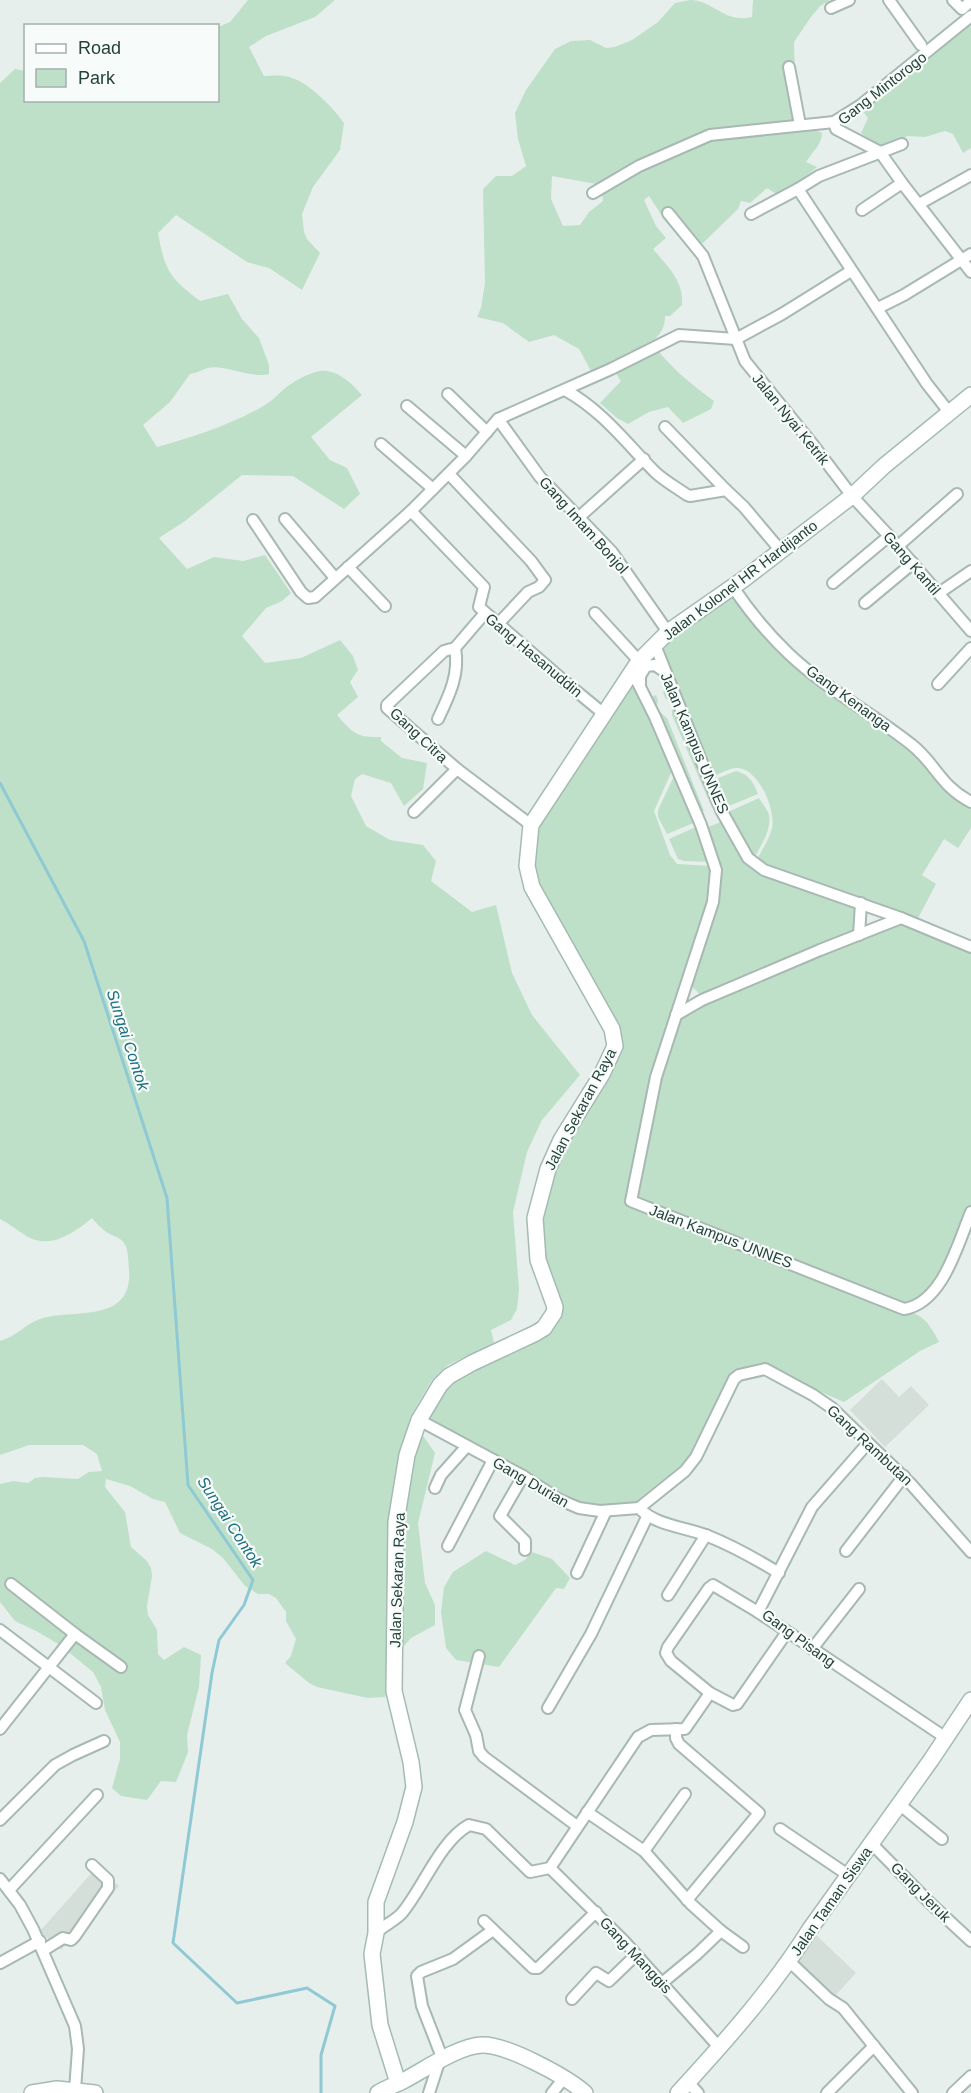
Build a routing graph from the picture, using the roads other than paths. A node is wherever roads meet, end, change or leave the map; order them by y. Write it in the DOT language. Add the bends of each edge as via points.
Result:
graph roads {
  1 [pos="849,0"];
  2 [pos="889,0"];
  3 [pos="953,0"];
  4 [pos="971,1"];
  5 [pos="831,8"];
  6 [pos="971,16"];
  7 [pos="921,45"];
  8 [pos="789,67"];
  9 [pos="834,122"];
  10 [pos="800,125"];
  11 [pos="902,144"];
  12 [pos="880,152"];
  13 [pos="971,175"];
  14 [pos="902,183"];
  15 [pos="593,193"];
  16 [pos="801,194"];
  17 [pos="919,204"];
  18 [pos="862,210"];
  19 [pos="668,213"];
  20 [pos="751,214"];
  21 [pos="971,254"];
  22 [pos="961,260"];
  23 [pos="851,271"];
  24 [pos="971,272"];
  25 [pos="878,308"];
  26 [pos="735,339"];
  27 [pos="565,390"];
  28 [pos="448,394"];
  29 [pos="971,395"];
  30 [pos="407,406"];
  31 [pos="949,412"];
  32 [pos="498,419"];
  33 [pos="665,427"];
  34 [pos="487,432"];
  35 [pos="381,444"];
  36 [pos="466,456"];
  37 [pos="644,459"];
  38 [pos="448,474"];
  39 [pos="434,489"];
  40 [pos="726,490"];
  41 [pos="957,494"];
  42 [pos="852,496"];
  43 [pos="411,511"];
  44 [pos="578,518"];
  45 [pos="285,519"];
  46 [pos="253,520"];
  47 [pos="889,536"];
  48 [pos="898,546"];
  49 [pos="781,551"];
  50 [pos="913,563"];
  51 [pos="348,567"];
  52 [pos="971,571"];
  53 [pos="335,578"];
  54 [pos="833,583"];
  55 [pos="733,587"];
  56 [pos="939,593"];
  57 [pos="865,603"];
  58 [pos="385,606"];
  59 [pos="485,613"];
  60 [pos="596,613"];
  61 [pos="498,624"];
  62 [pos="668,632"];
  63 [pos="971,632"];
  64 [pos="655,645"];
  65 [pos="455,648"];
  66 [pos="971,648"];
  67 [pos="637,672"];
  68 [pos="665,672"];
  69 [pos="938,684"];
  70 [pos="604,714"];
  71 [pos="438,719"];
  72 [pos="457,769"];
  73 [pos="971,802"];
  74 [pos="414,812"];
  75 [pos="531,825"];
  76 [pos="527,866"];
  77 [pos="861,903"];
  78 [pos="902,918"];
  79 [pos="859,935"];
  80 [pos="971,948"];
  81 [pos="686,983"];
  82 [pos="702,1000"];
  83 [pos="676,1015"];
  84 [pos="971,1212"];
  85 [pos="420,1420"];
  86 [pos="868,1443"];
  87 [pos="467,1446"];
  88 [pos="494,1460"];
  89 [pos="523,1476"];
  90 [pos="903,1476"];
  91 [pos="435,1488"];
  92 [pos="639,1508"];
  93 [pos="606,1511"];
  94 [pos="647,1517"];
  95 [pos="706,1534"];
  96 [pos="448,1545"];
  97 [pos="525,1550"];
  98 [pos="846,1551"];
  99 [pos="971,1552"];
  100 [pos="577,1573"];
  101 [pos="779,1573"];
  102 [pos="11,1584"];
  103 [pos="859,1589"];
  104 [pos="668,1595"];
  105 [pos="758,1612"];
  106 [pos="0,1630"];
  107 [pos="787,1632"];
  108 [pos="75,1634"];
  109 [pos="812,1649"];
  110 [pos="478,1656"];
  111 [pos="49,1667"];
  112 [pos="121,1667"];
  113 [pos="710,1693"];
  114 [pos="96,1703"];
  115 [pos="970,1704"];
  116 [pos="548,1708"];
  117 [pos="0,1729"];
  118 [pos="676,1730"];
  119 [pos="946,1738"];
  120 [pos="104,1741"];
  121 [pos="685,1794"];
  122 [pos="97,1795"];
  123 [pos="899,1804"];
  124 [pos="586,1812"];
  125 [pos="0,1820"];
  126 [pos="577,1826"];
  127 [pos="780,1829"];
  128 [pos="942,1839"];
  129 [pos="872,1843"];
  130 [pos="644,1851"];
  131 [pos="92,1865"];
  132 [pos="550,1868"];
  133 [pos="848,1875"];
  134 [pos="0,1879"];
  135 [pos="9,1890"];
  136 [pos="687,1900"];
  137 [pos="596,1912"];
  138 [pos="484,1921"];
  139 [pos="493,1930"];
  140 [pos="721,1932"];
  141 [pos="376,1933"];
  142 [pos="971,1941"];
  143 [pos="42,1946"];
  144 [pos="743,1947"];
  145 [pos="636,1955"];
  146 [pos="789,1961"];
  147 [pos="0,1963"];
  148 [pos="662,1983"];
  149 [pos="572,1998"];
  150 [pos="718,2046"];
  151 [pos="874,2046"];
  152 [pos="441,2061"];
  153 [pos="971,2076"];
  154 [pos="564,2078"];
  155 [pos="396,2088"];
  156 [pos="688,2089"];
  157 [pos="75,2090"];
  158 [pos="32,2093"];
  159 [pos="95,2093"];
  160 [pos="378,2093"];
  161 [pos="429,2093"];
  162 [pos="552,2093"];
  163 [pos="585,2093"];
  164 [pos="827,2093"];
  165 [pos="912,2093"];
  166 [pos="953,2093"];
  1 -- 5 [label="street"];
  2 -- 7 [label="street"];
  3 -- 4 [label="street" via="962,9"];
  6 -- 9 [label="street, Gang Mintorogo" via="861,105"];
  8 -- 10 [label="street"];
  9 -- 10 [label="street"];
  9 -- 12 [label="street, Gang Mintorogo" via="836,129"];
  10 -- 15 [label="street" via="710,135 639,166"];
  11 -- 12 [label="street"];
  12 -- 14 [label="street, Gang Mintorogo"];
  12 -- 16 [label="street" via="819,176"];
  13 -- 17 [label="street"];
  14 -- 17 [label="street, Gang Mintorogo"];
  14 -- 18 [label="street"];
  16 -- 20 [label="street"];
  16 -- 23 [label="street"];
  17 -- 22 [label="street, Gang Mintorogo"];
  19 -- 26 [label="street, Jalan Nyai Ketrik" via="703,256"];
  21 -- 22 [label="street"];
  22 -- 24 [label="street, Gang Mintorogo"];
  22 -- 25 [label="street"];
  23 -- 25 [label="street"];
  23 -- 26 [label="street"];
  25 -- 31 [label="street"];
  26 -- 27 [label="street" via="679,335"];
  26 -- 42 [label="street, Jalan Nyai Ketrik" via="745,361"];
  27 -- 32 [label="street"];
  27 -- 37 [label="street" via="599,413"];
  28 -- 34 [label="street"];
  29 -- 31 [label="main road, Jalan Kolonel HR Hardijanto"];
  30 -- 36 [label="street"];
  31 -- 42 [label="main road, Jalan Kolonel HR Hardijanto"];
  32 -- 34 [label="street"];
  32 -- 44 [label="street, Gang Imam Bonjol" via="540,477"];
  33 -- 40 [label="street"];
  34 -- 36 [label="street"];
  35 -- 39 [label="street"];
  36 -- 38 [label="street"];
  37 -- 40 [label="street" via="657,474 690,496"];
  37 -- 44 [label="street"];
  38 -- 39 [label="street"];
  38 -- 61 [label="street" via="545,580"];
  39 -- 43 [label="street"];
  40 -- 49 [label="street"];
  41 -- 48 [label="street"];
  42 -- 47 [label="street, Gang Kantil"];
  42 -- 49 [label="main road, Jalan Kolonel HR Hardijanto"];
  43 -- 51 [label="street"];
  43 -- 59 [label="street, Gang Hasanuddin" via="484,587 479,607"];
  44 -- 62 [label="street, Gang Imam Bonjol" via="612,552"];
  45 -- 53 [label="street"];
  46 -- 53 [label="street" via="308,597 315,597"];
  47 -- 48 [label="street, Gang Kantil"];
  47 -- 54 [label="street"];
  48 -- 50 [label="street, Gang Kantil"];
  49 -- 55 [label="main road, Jalan Kolonel HR Hardijanto"];
  50 -- 56 [label="street, Gang Kantil"];
  50 -- 57 [label="street"];
  51 -- 53 [label="street"];
  51 -- 58 [label="street"];
  52 -- 56 [label="street"];
  55 -- 62 [label="main road, Jalan Kolonel HR Hardijanto"];
  55 -- 73 [label="street, Gang Kenanga" via="790,655 913,746 955,793"];
  56 -- 63 [label="street, Gang Kantil"];
  59 -- 61 [label="street, Gang Hasanuddin"];
  59 -- 65 [label="street, Gang Citra"];
  60 -- 67 [label="street, Jalan Kampus UNNES"];
  61 -- 70 [label="street, Gang Hasanuddin"];
  62 -- 64 [label="main road, Jalan Kolonel HR Hardijanto"];
  64 -- 67 [label="main road, Jalan Kolonel HR Hardijanto"];
  64 -- 68 [label="street, Jalan Kampus UNNES"];
  65 -- 71 [label="street" via="457,670"];
  65 -- 72 [label="street, Gang Citra" via="431,662 387,707"];
  66 -- 69 [label="street"];
  67 -- 68 [label="street" via="640,676 646,666"];
  67 -- 70 [label="main road, Jalan Kolonel HR Hardijanto"];
  67 -- 81 [label="street, Jalan Kampus UNNES" via="716,870 713,902"];
  68 -- 77 [label="street, Jalan Kampus UNNES" via="721,810 748,858 764,870"];
  70 -- 75 [label="main road, Jalan Kolonel HR Hardijanto"];
  72 -- 74 [label="street"];
  72 -- 75 [label="street, Gang Citra"];
  75 -- 76 [label="main road, Jalan Kolonel HR Hardijanto"];
  76 -- 85 [label="main road, Jalan Sekaran Raya" via="532,887 612,1029 615,1046 561,1140 541,1190 535,1235 538,1260 555,1307 550,1320 536,1333 449,1376"];
  77 -- 78 [label="street, Jalan Kampus UNNES"];
  77 -- 79 [label="street"];
  78 -- 79 [label="street"];
  78 -- 80 [label="street, Jalan Kampus UNNES"];
  79 -- 82 [label="street"];
  81 -- 82 [label="street"];
  81 -- 83 [label="street, Jalan Kampus UNNES"];
  82 -- 83 [label="street"];
  83 -- 84 [label="street, Jalan Kampus UNNES" via="656,1077 631,1201 904,1309 929,1297 946,1273"];
  85 -- 87 [label="street, Gang Durian"];
  85 -- 141 [label="main road, Jalan Sekaran Raya" via="407,1455 396,1522 393,1691 414,1787 376,1902"];
  86 -- 90 [label="street, Gang Rambutan"];
  86 -- 92 [label="street, Gang Rambutan" via="832,1408 767,1370 739,1375 696,1458"];
  86 -- 101 [label="street, Gang Pisang" via="812,1507"];
  87 -- 88 [label="street, Gang Durian"];
  87 -- 91 [label="street" via="441,1475"];
  88 -- 89 [label="street, Gang Durian"];
  88 -- 96 [label="street"];
  89 -- 93 [label="street, Gang Durian" via="560,1500 589,1511"];
  89 -- 97 [label="street" via="500,1516 525,1540"];
  90 -- 98 [label="street"];
  90 -- 99 [label="street, Gang Rambutan"];
  92 -- 93 [label="street, Gang Durian"];
  92 -- 94 [label="street"];
  93 -- 100 [label="street"];
  94 -- 95 [label="street"];
  94 -- 116 [label="street" via="591,1634"];
  95 -- 101 [label="street"];
  95 -- 104 [label="street"];
  101 -- 105 [label="street, Gang Pisang"];
  102 -- 108 [label="street"];
  103 -- 109 [label="street"];
  105 -- 107 [label="street, Gang Pisang"];
  105 -- 113 [label="street" via="713,1585 667,1649 670,1661"];
  106 -- 111 [label="street"];
  107 -- 109 [label="street, Gang Pisang"];
  107 -- 113 [label="street" via="737,1704"];
  108 -- 111 [label="street"];
  108 -- 112 [label="street"];
  109 -- 119 [label="street, Gang Pisang"];
  110 -- 126 [label="street" via="465,1704 478,1751"];
  111 -- 114 [label="street"];
  111 -- 117 [label="street"];
  113 -- 118 [label="street" via="688,1726"];
  115 -- 119 [label="main road, Jalan Taman Siswa"];
  118 -- 124 [label="street" via="651,1730 638,1737"];
  118 -- 136 [label="street" via="680,1744 759,1813"];
  119 -- 123 [label="main road, Jalan Taman Siswa"];
  120 -- 125 [label="street" via="55,1765"];
  121 -- 130 [label="street"];
  122 -- 135 [label="street"];
  123 -- 128 [label="street"];
  123 -- 129 [label="main road, Jalan Taman Siswa"];
  124 -- 126 [label="street"];
  124 -- 130 [label="street"];
  126 -- 132 [label="street"];
  127 -- 133 [label="street"];
  129 -- 133 [label="main road, Jalan Taman Siswa"];
  129 -- 142 [label="street, Gang Jeruk"];
  130 -- 136 [label="street"];
  131 -- 143 [label="street" via="108,1880 108,1888 71,1940 63,1938"];
  132 -- 137 [label="street, Gang Manggis"];
  132 -- 141 [label="street" via="530,1872 490,1832 469,1825 437,1859 402,1913"];
  133 -- 146 [label="main road, Jalan Taman Siswa"];
  134 -- 135 [label="street"];
  135 -- 143 [label="street"];
  136 -- 140 [label="street"];
  137 -- 139 [label="street" via="538,1968 533,1968"];
  137 -- 145 [label="street, Gang Manggis"];
  138 -- 139 [label="street"];
  139 -- 152 [label="street" via="453,1959 417,1976 422,2006"];
  140 -- 144 [label="street"];
  140 -- 148 [label="street"];
  141 -- 155 [label="main road, Jalan Sekaran Raya" via="372,1954 380,2025"];
  143 -- 147 [label="street"];
  143 -- 157 [label="street" via="75,2026"];
  145 -- 148 [label="street, Gang Manggis"];
  145 -- 149 [label="street" via="609,1981 596,1973"];
  146 -- 150 [label="main road, Jalan Taman Siswa"];
  146 -- 151 [label="street" via="843,2008"];
  148 -- 150 [label="street, Gang Manggis"];
  150 -- 156 [label="main road, Jalan Taman Siswa"];
  151 -- 164 [label="street"];
  151 -- 165 [label="street"];
  152 -- 154 [label="main road" via="468,2048 491,2046"];
  152 -- 155 [label="main road"];
  152 -- 161 [label="street"];
  153 -- 166 [label="street"];
  154 -- 162 [label="street"];
  154 -- 163 [label="main road"];
  155 -- 160 [label="main road"];
  157 -- 158 [label="main road"];
  157 -- 159 [label="main road"];
}
